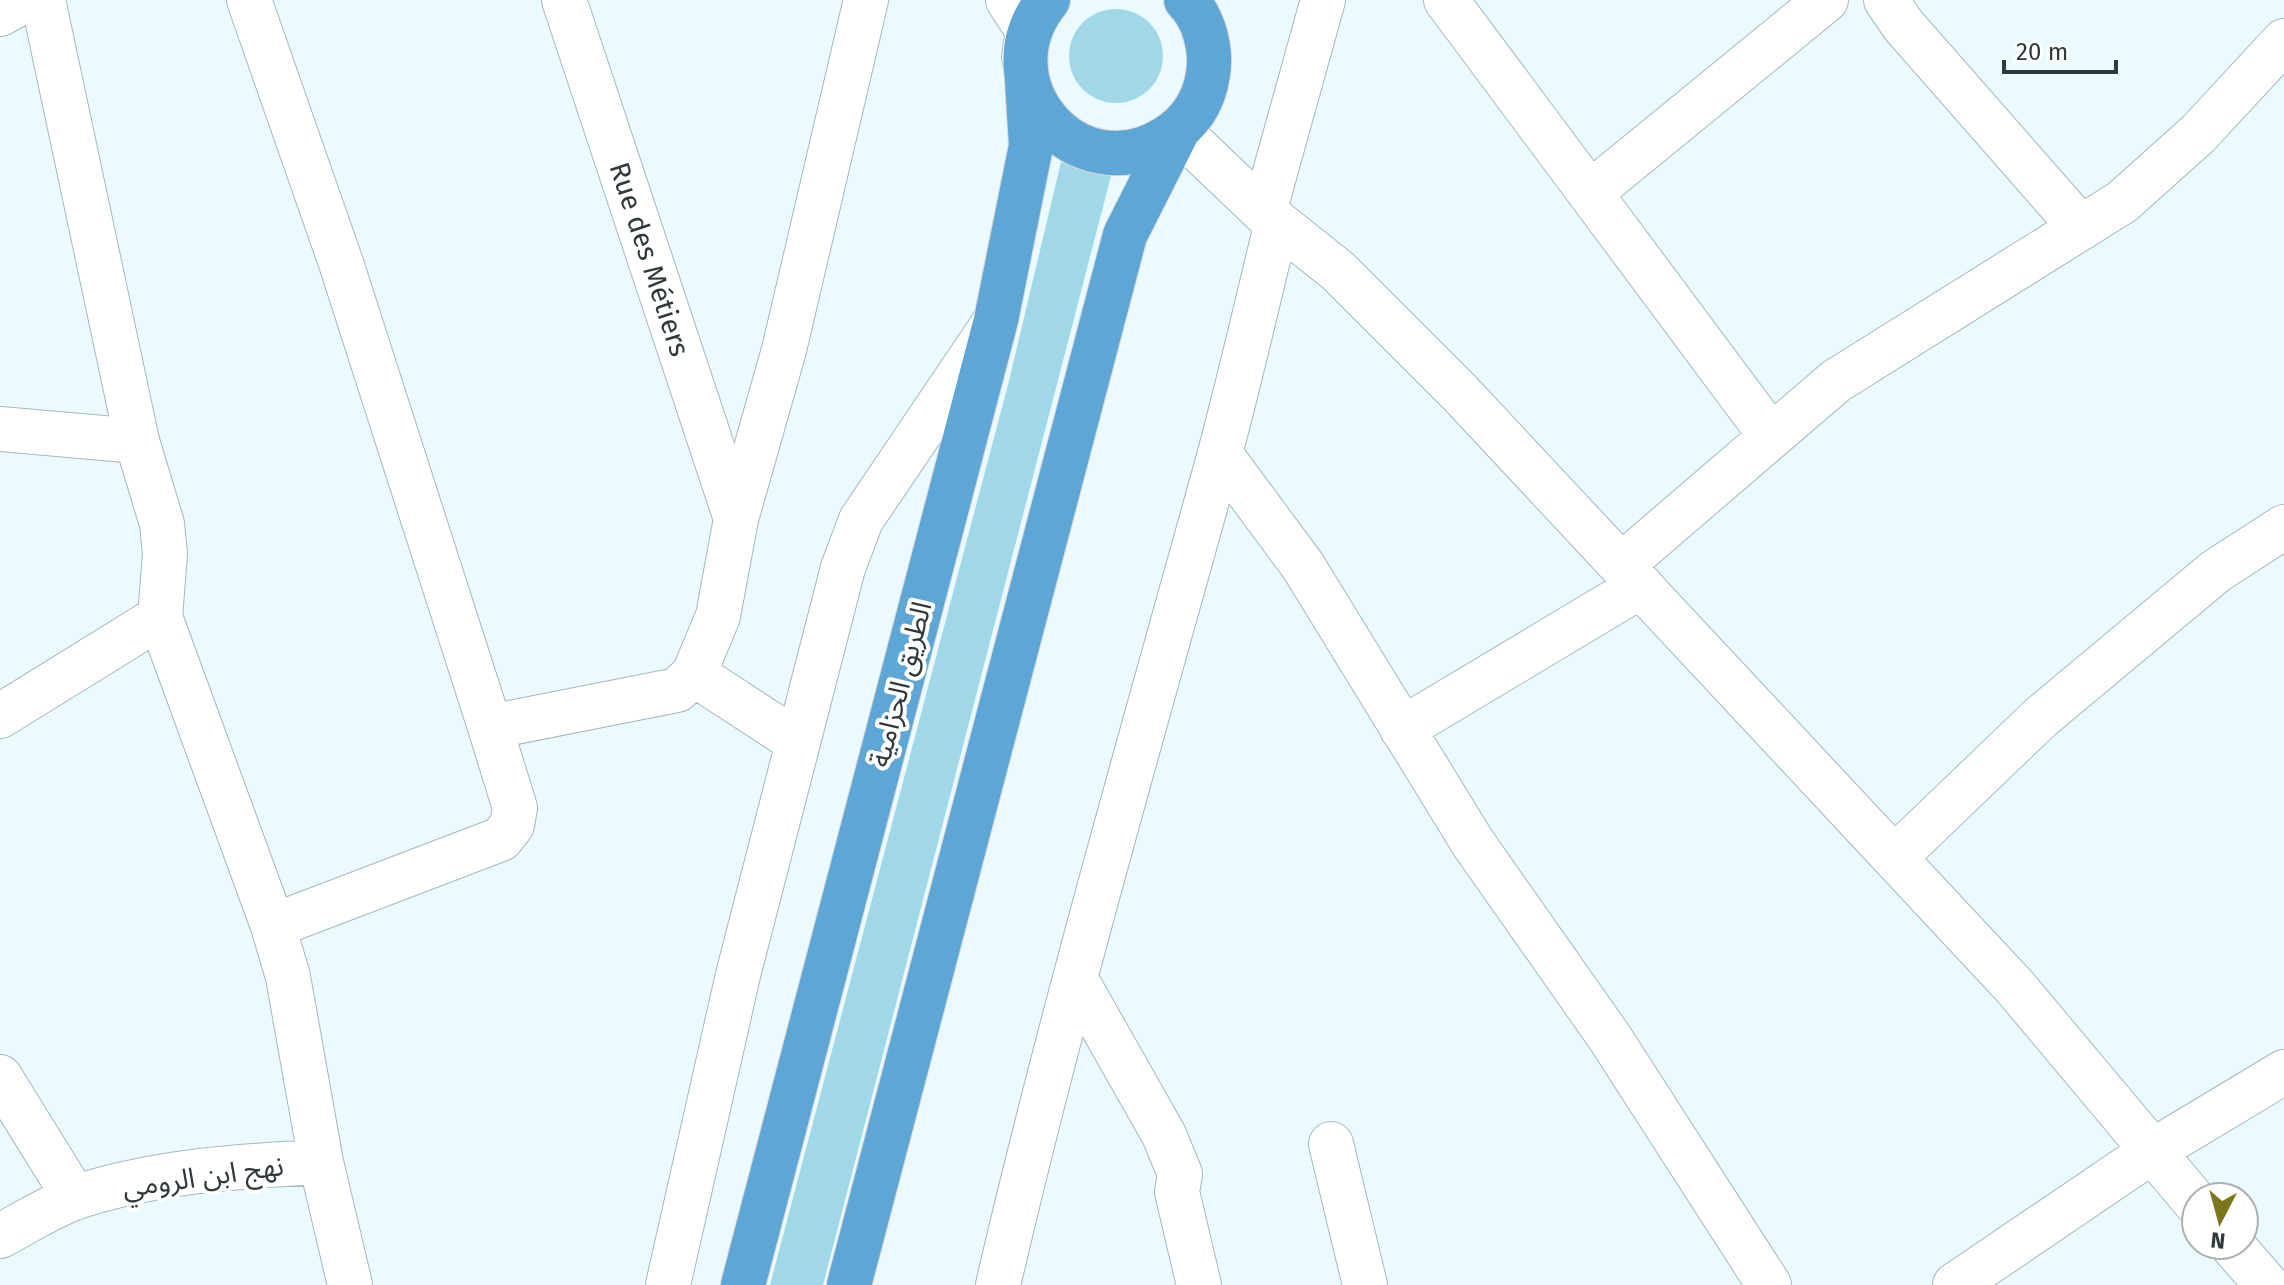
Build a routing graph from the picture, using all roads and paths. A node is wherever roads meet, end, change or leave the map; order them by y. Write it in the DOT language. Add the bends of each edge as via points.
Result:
graph roads {
  1 [pos="26,0"];
  2 [pos="43,0"];
  3 [pos="249,0"];
  4 [pos="564,0"];
  5 [pos="866,0"];
  6 [pos="1008,0"];
  7 [pos="1048,0"];
  8 [pos="1323,0"];
  9 [pos="1446,0"];
  10 [pos="1826,0"];
  11 [pos="1886,0"];
  12 [pos="1199,11"];
  13 [pos="0,14"];
  14 [pos="2284,41"];
  15 [pos="1026,68"];
  16 [pos="1178,130"];
  17 [pos="1590,193"];
  18 [pos="1270,217"];
  19 [pos="2081,228"];
  20 [pos="996,320"];
  21 [pos="0,429"];
  22 [pos="1771,436"];
  23 [pos="137,441"];
  24 [pos="1220,454"];
  25 [pos="736,519"];
  26 [pos="2284,527"];
  27 [pos="1632,575"];
  28 [pos="160,617"];
  29 [pos="694,674"];
  30 [pos="0,716"];
  31 [pos="490,727"];
  32 [pos="1402,729"];
  33 [pos="798,742"];
  34 [pos="1895,857"];
  35 [pos="273,926"];
  36 [pos="1075,978"];
  37 [pos="2284,1072"];
  38 [pos="0,1077"];
  39 [pos="1331,1144"];
  40 [pos="2151,1152"];
  41 [pos="321,1162"];
  42 [pos="2180,1185"];
  43 [pos="75,1198"];
  44 [pos="0,1236"];
  45 [pos="2246,1261"];
  46 [pos="350,1285"];
  47 [pos="668,1285"];
  48 [pos="743,1285"];
  49 [pos="849,1285"];
  50 [pos="998,1285"];
  51 [pos="1199,1285"];
  52 [pos="1365,1285"];
  53 [pos="1769,1285"];
  54 [pos="1955,1285"];
  55 [pos="2267,1285"];
  1 -- 13 [label="street"];
  2 -- 23 [label="street"];
  3 -- 31 [label="street" via="341,263"];
  4 -- 25 [label="street, Rue des Métiers"];
  5 -- 25 [label="street" via="784,350"];
  6 -- 15 [label="street" via="1028,31"];
  7 -- 15 [label="highway, الطريق الحزامية" via="1029,34"];
  8 -- 18 [label="street"];
  9 -- 17 [label="street"];
  10 -- 17 [label="street"];
  11 -- 19 [label="street"];
  12 -- 16 [label="highway" via="1210,61 1206,88"];
  14 -- 19 [label="street" via="2198,134 2122,202"];
  15 -- 16 [label="highway" via="1038,109 1058,133 1086,148 1117,154 1148,149"];
  15 -- 20 [label="highway, الطريق الحزامية" via="1031,146"];
  16 -- 18 [label="street"];
  16 -- 49 [label="highway" via="1125,235"];
  17 -- 22 [label="street"];
  18 -- 24 [label="street"];
  18 -- 27 [label="street" via="1350,282"];
  19 -- 22 [label="street" via="1836,381"];
  20 -- 33 [label="street" via="861,520 843,568"];
  20 -- 48 [label="highway, الطريق الحزامية"];
  21 -- 23 [label="street"];
  22 -- 27 [label="street"];
  23 -- 28 [label="street" via="162,524"];
  24 -- 32 [label="street" via="1303,566"];
  24 -- 36 [label="street"];
  25 -- 29 [label="street" via="718,616"];
  26 -- 34 [label="street" via="2216,571 2041,717"];
  27 -- 32 [label="street"];
  27 -- 34 [label="street"];
  28 -- 30 [label="street"];
  28 -- 35 [label="street"];
  29 -- 31 [label="street" via="677,690"];
  29 -- 33 [label="street"];
  31 -- 35 [label="street" via="515,808 512,825 501,839"];
  32 -- 53 [label="street"];
  33 -- 47 [label="street" via="738,975"];
  34 -- 40 [label="street" via="2015,987"];
  35 -- 41 [label="street" via="288,977"];
  36 -- 50 [label="street"];
  36 -- 51 [label="street" via="1164,1135 1180,1174 1177,1192"];
  37 -- 40 [label="street"];
  38 -- 43 [label="street"];
  39 -- 52 [label="street"];
  40 -- 42 [label="street"];
  40 -- 54 [label="street"];
  41 -- 43 [label="street, نهج ابن الرومي" via="160,1176"];
  41 -- 46 [label="street"];
  43 -- 44 [label="street, نهج ابن الرومي"];
  45 -- 55 [label="street"];
}
